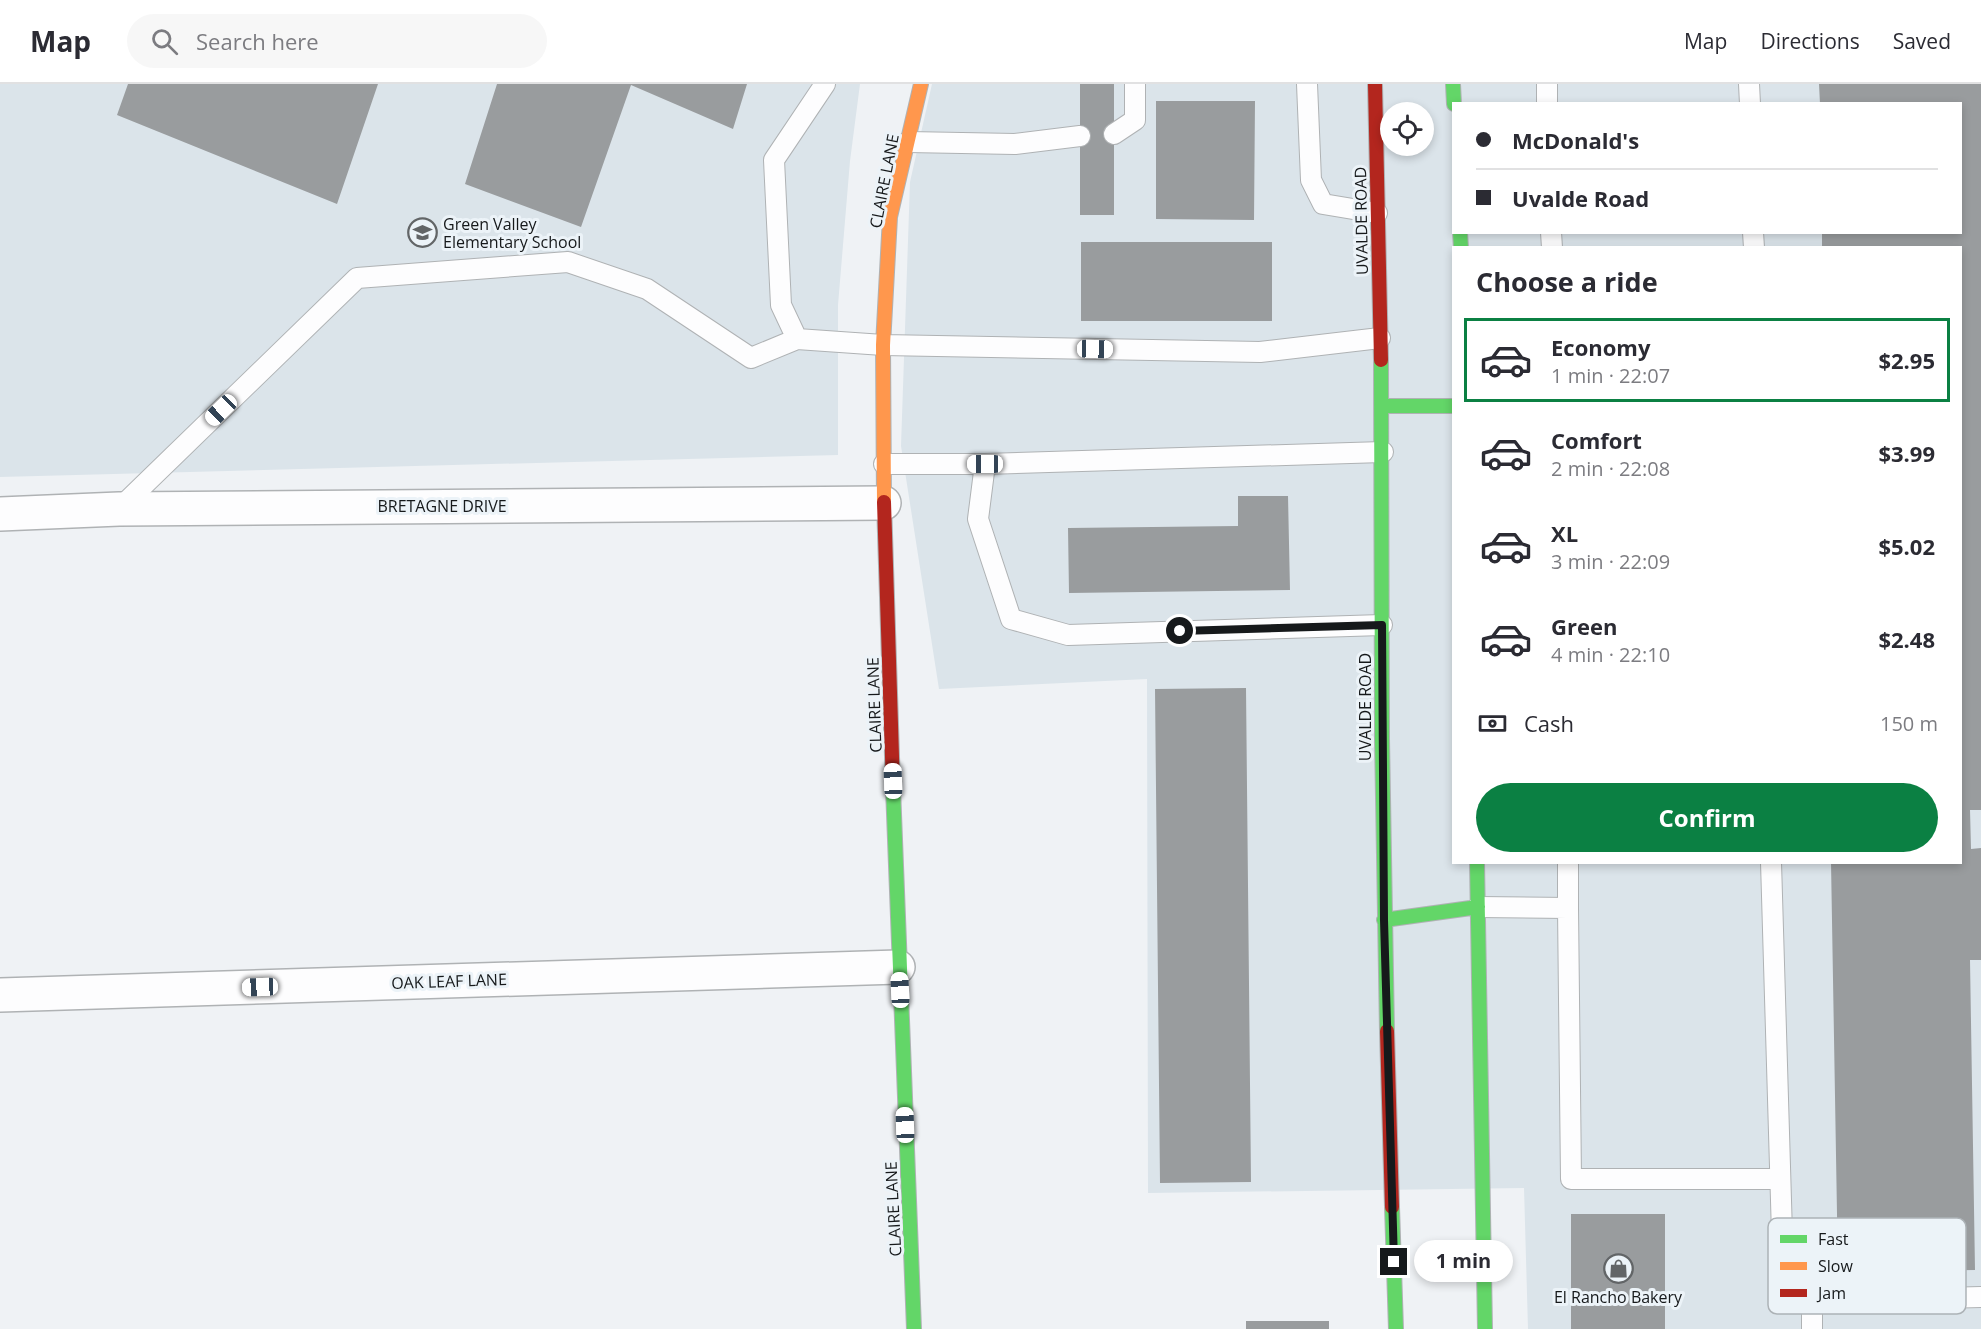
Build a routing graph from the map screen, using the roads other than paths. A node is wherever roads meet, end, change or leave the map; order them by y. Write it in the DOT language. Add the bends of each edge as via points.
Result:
graph roads {
  1 [pos="825,84"];
  2 [pos="921,84"];
  3 [pos="1135,84"];
  4 [pos="1307,84"];
  5 [pos="1375,84"];
  6 [pos="1453,84"];
  7 [pos="1547,84"];
  8 [pos="1749,84"];
  9 [pos="1454,102"];
  10 [pos="1547,102"];
  11 [pos="1750,102"];
  12 [pos="1114,135"];
  13 [pos="1080,136"];
  14 [pos="908,142"];
  15 [pos="1377,213"];
  16 [pos="1380,338"];
  17 [pos="797,339"];
  18 [pos="883,345"];
  19 [pos="1383,406"];
  20 [pos="1452,406"];
  21 [pos="1383,452"];
  22 [pos="885,464"];
  23 [pos="985,464"];
  24 [pos="885,503"];
  25 [pos="118,509"];
  26 [pos="0,514"];
  27 [pos="1382,625"];
  28 [pos="1477,864"];
  29 [pos="1568,864"];
  30 [pos="1771,864"];
  31 [pos="1478,907"];
  32 [pos="1568,908"];
  33 [pos="1384,920"];
  34 [pos="898,967"];
  35 [pos="0,995"];
  36 [pos="1780,1179"];
  37 [pos="1781,1218"];
  38 [pos="1966,1297"];
  39 [pos="1981,1297"];
  40 [pos="914,1329"];
  41 [pos="1396,1329"];
  42 [pos="1485,1329"];
  1 -- 17 [label="lane" via="774,160 781,305"];
  2 -- 14 [label="main road, CLAIRE LANE"];
  3 -- 12 [label="lane" via="1135,120"];
  4 -- 15 [label="lane" via="1311,180 1323,204"];
  5 -- 15 [label="main road, UVALDE ROAD"];
  6 -- 9 [label="main road"];
  7 -- 10 [label="lane"];
  8 -- 11 [label="lane"];
  13 -- 14 [label="lane" via="1015,144"];
  14 -- 18 [label="main road, CLAIRE LANE" via="890,217"];
  15 -- 16 [label="main road, UVALDE ROAD"];
  16 -- 18 [label="lane" via="1260,352"];
  16 -- 19 [label="main road, UVALDE ROAD"];
  17 -- 18 [label="lane"];
  17 -- 25 [label="lane" via="751,358 647,289 568,262 357,278"];
  18 -- 22 [label="main road, CLAIRE LANE"];
  19 -- 20 [label="main road"];
  19 -- 21 [label="main road, UVALDE ROAD"];
  21 -- 23 [label="lane"];
  21 -- 27 [label="main road, UVALDE ROAD"];
  22 -- 23 [label="lane"];
  22 -- 24 [label="main road, CLAIRE LANE"];
  23 -- 27 [label="lane" via="978,519 1011,619 1068,635"];
  24 -- 25 [label="street, BRETAGNE DRIVE"];
  24 -- 34 [label="main road, CLAIRE LANE"];
  25 -- 26 [label="street, BRETAGNE DRIVE"];
  27 -- 33 [label="main road, UVALDE ROAD"];
  28 -- 31 [label="main road"];
  29 -- 32 [label="lane"];
  30 -- 36 [label="lane"];
  31 -- 32 [label="lane"];
  31 -- 33 [label="main road"];
  31 -- 42 [label="main road"];
  32 -- 36 [label="lane" via="1571,1179"];
  33 -- 41 [label="main road, UVALDE ROAD"];
  34 -- 35 [label="street, OAK LEAF LANE"];
  34 -- 40 [label="main road, CLAIRE LANE"];
  36 -- 37 [label="lane"];
  38 -- 39 [label="lane"];
}
